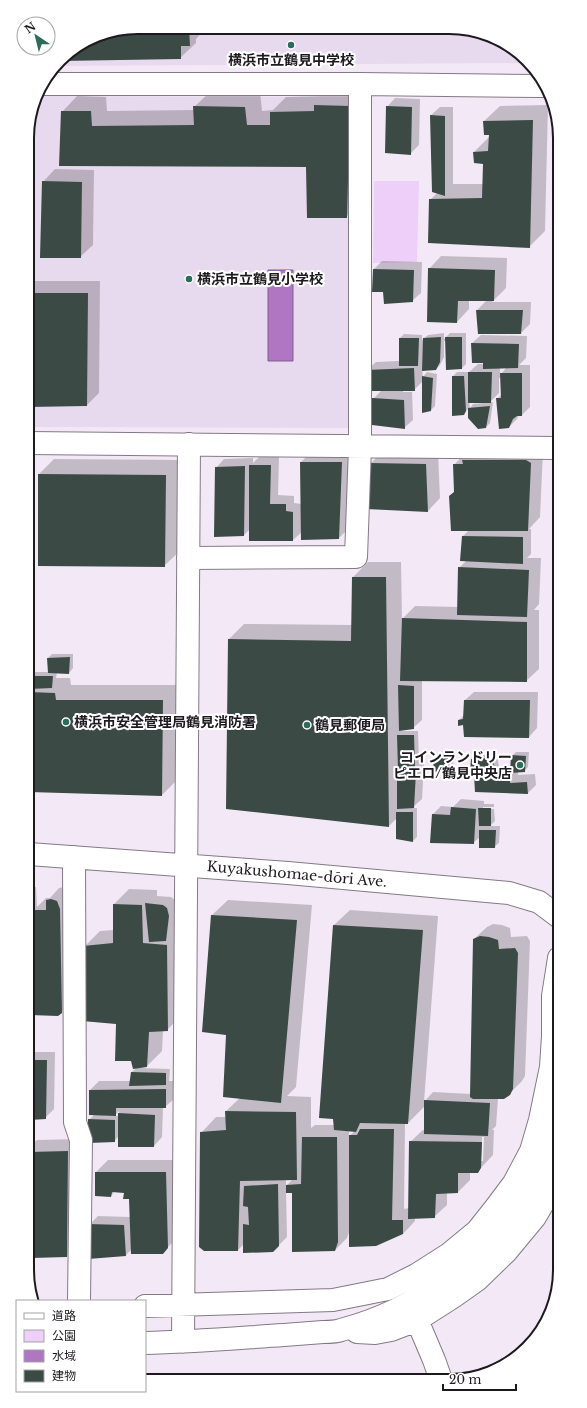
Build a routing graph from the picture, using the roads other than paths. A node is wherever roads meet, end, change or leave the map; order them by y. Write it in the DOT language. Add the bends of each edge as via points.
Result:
graph roads {
  1 [pos="49,84"];
  2 [pos="360,84"];
  3 [pos="539,86"];
  4 [pos="34,443"];
  5 [pos="189,444"];
  6 [pos="360,447"];
  7 [pos="553,448"];
  8 [pos="188,558"];
  9 [pos="34,854"];
  10 [pos="74,857"];
  11 [pos="186,865"];
  12 [pos="553,912"];
  13 [pos="553,996"];
  14 [pos="553,1036"];
  15 [pos="553,1036"];
  16 [pos="553,1136"];
  17 [pos="553,1187"];
  18 [pos="80,1300"];
  19 [pos="146,1306"];
  20 [pos="183,1306"];
  21 [pos="416,1320"];
  22 [pos="340,1331"];
  23 [pos="183,1342"];
  24 [pos="146,1343"];
  25 [pos="439,1374"];
  1 -- 2 [label="street"];
  2 -- 3 [label="street"];
  2 -- 6 [label="street"];
  4 -- 5 [label="street"];
  5 -- 6 [label="street"];
  5 -- 8 [label="street"];
  6 -- 7 [label="street"];
  6 -- 8 [label="street" via="356,557"];
  8 -- 11 [label="street"];
  9 -- 10 [label="street, Kuyakushomae-dōri Ave."];
  10 -- 11 [label="street, Kuyakushomae-dōri Ave."];
  10 -- 18 [label="street" via="75,1122 81,1140"];
  11 -- 12 [label="street, Kuyakushomae-dōri Ave." via="509,892 539,902"];
  11 -- 20 [label="street"];
  13 -- 15 [label="street"];
  14 -- 20 [label="street" via="551,1067 531,1151 514,1183 477,1231 449,1254 416,1276 388,1289 333,1300"];
  16 -- 22 [label="street" via="543,1165 528,1194 509,1220 473,1258 454,1274 410,1302 388,1314"];
  17 -- 21 [label="street" via="535,1217 478,1280"];
  19 -- 20 [label="street"];
  20 -- 23 [label="street"];
  21 -- 22 [label="street" via="375,1333"];
  21 -- 25 [label="street"];
  22 -- 23 [label="street"];
  23 -- 24 [label="street"];
}
